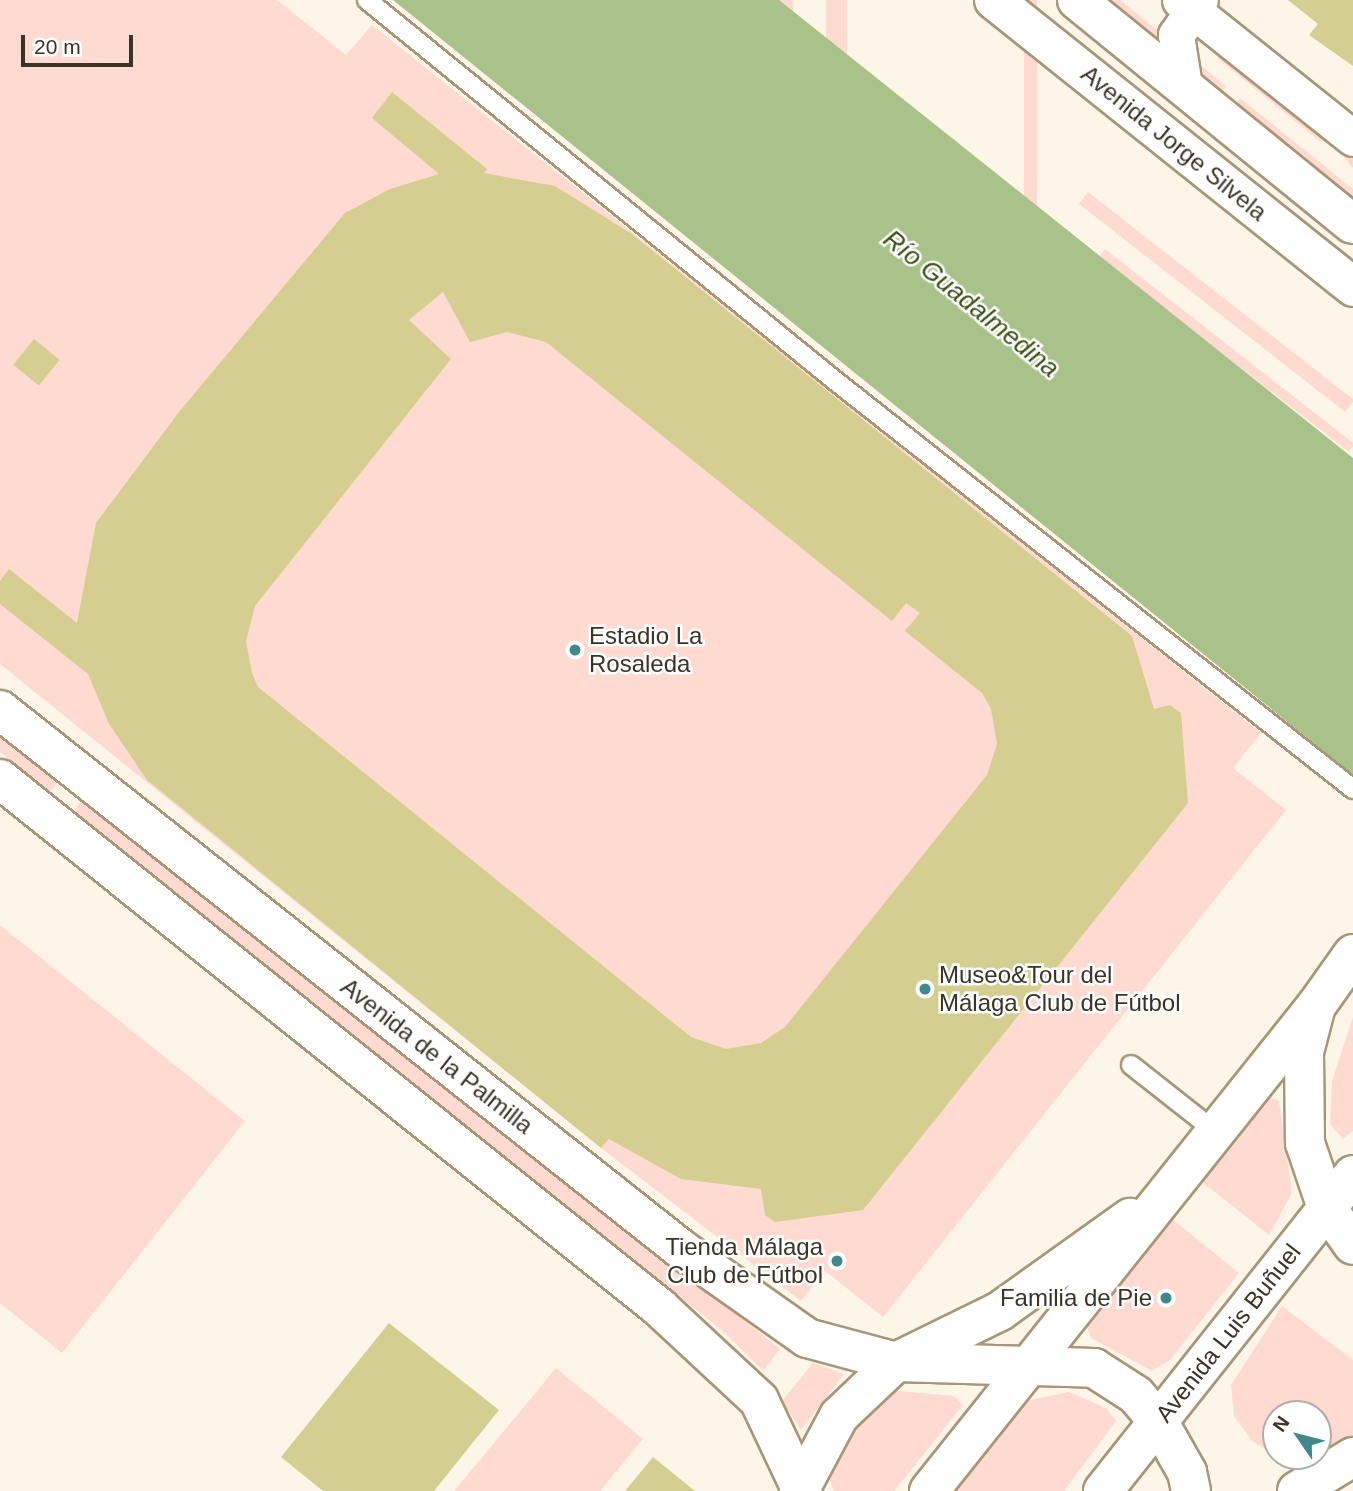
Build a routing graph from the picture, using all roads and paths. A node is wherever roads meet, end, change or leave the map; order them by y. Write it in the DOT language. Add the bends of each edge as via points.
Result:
graph roads {
  1 [pos="367,0"];
  2 [pos="994,0"];
  3 [pos="1077,0"];
  4 [pos="1191,3"];
  5 [pos="1185,86"];
  6 [pos="1353,138"];
  7 [pos="1353,224"];
  8 [pos="1353,286"];
  9 [pos="0,710"];
  10 [pos="0,779"];
  11 [pos="1353,789"];
  12 [pos="1353,954"];
  13 [pos="1316,1006"];
  14 [pos="1131,1065"];
  15 [pos="1215,1131"];
  16 [pos="1353,1175"];
  17 [pos="1165,1192"];
  18 [pos="1326,1208"];
  19 [pos="1353,1245"];
  20 [pos="896,1362"];
  21 [pos="1032,1362"];
  22 [pos="1158,1422"];
  23 [pos="1353,1457"];
  24 [pos="800,1488"];
  25 [pos="929,1491"];
  26 [pos="1103,1491"];
  27 [pos="1191,1491"];
  28 [pos="1297,1491"];
  1 -- 11 [label="lane" via="838,383"];
  2 -- 8 [label="main road, Avenida Jorge Silvela"];
  3 -- 5 [label="main road, Avenida Jorge Silvela"];
  4 -- 5 [label="street" via="1176,35"];
  4 -- 6 [label="street"];
  5 -- 7 [label="main road, Avenida Jorge Silvela"];
  9 -- 20 [label="main road, Avenida de la Palmilla" via="737,1292 807,1338"];
  10 -- 24 [label="main road" via="660,1308 759,1400"];
  12 -- 13 [label="main road"];
  13 -- 15 [label="main road"];
  13 -- 18 [label="main road" via="1304,1052 1305,1143"];
  14 -- 15 [label="lane"];
  15 -- 17 [label="main road"];
  16 -- 18 [label="main road, Avenida Luis Buñuel"];
  17 -- 20 [label="main road" via="1000,1311"];
  17 -- 21 [label="main road"];
  18 -- 19 [label="main road"];
  18 -- 22 [label="main road, Avenida Luis Buñuel"];
  20 -- 21 [label="main road, Avenida de la Palmilla"];
  20 -- 24 [label="main road" via="839,1416"];
  21 -- 22 [label="main road, Avenida de la Palmilla" via="1094,1368 1136,1395"];
  21 -- 25 [label="main road"];
  22 -- 26 [label="main road, Avenida Luis Buñuel"];
  22 -- 27 [label="main road, Avenida de la Palmilla" via="1187,1472"];
  23 -- 28 [label="main road"];
}
